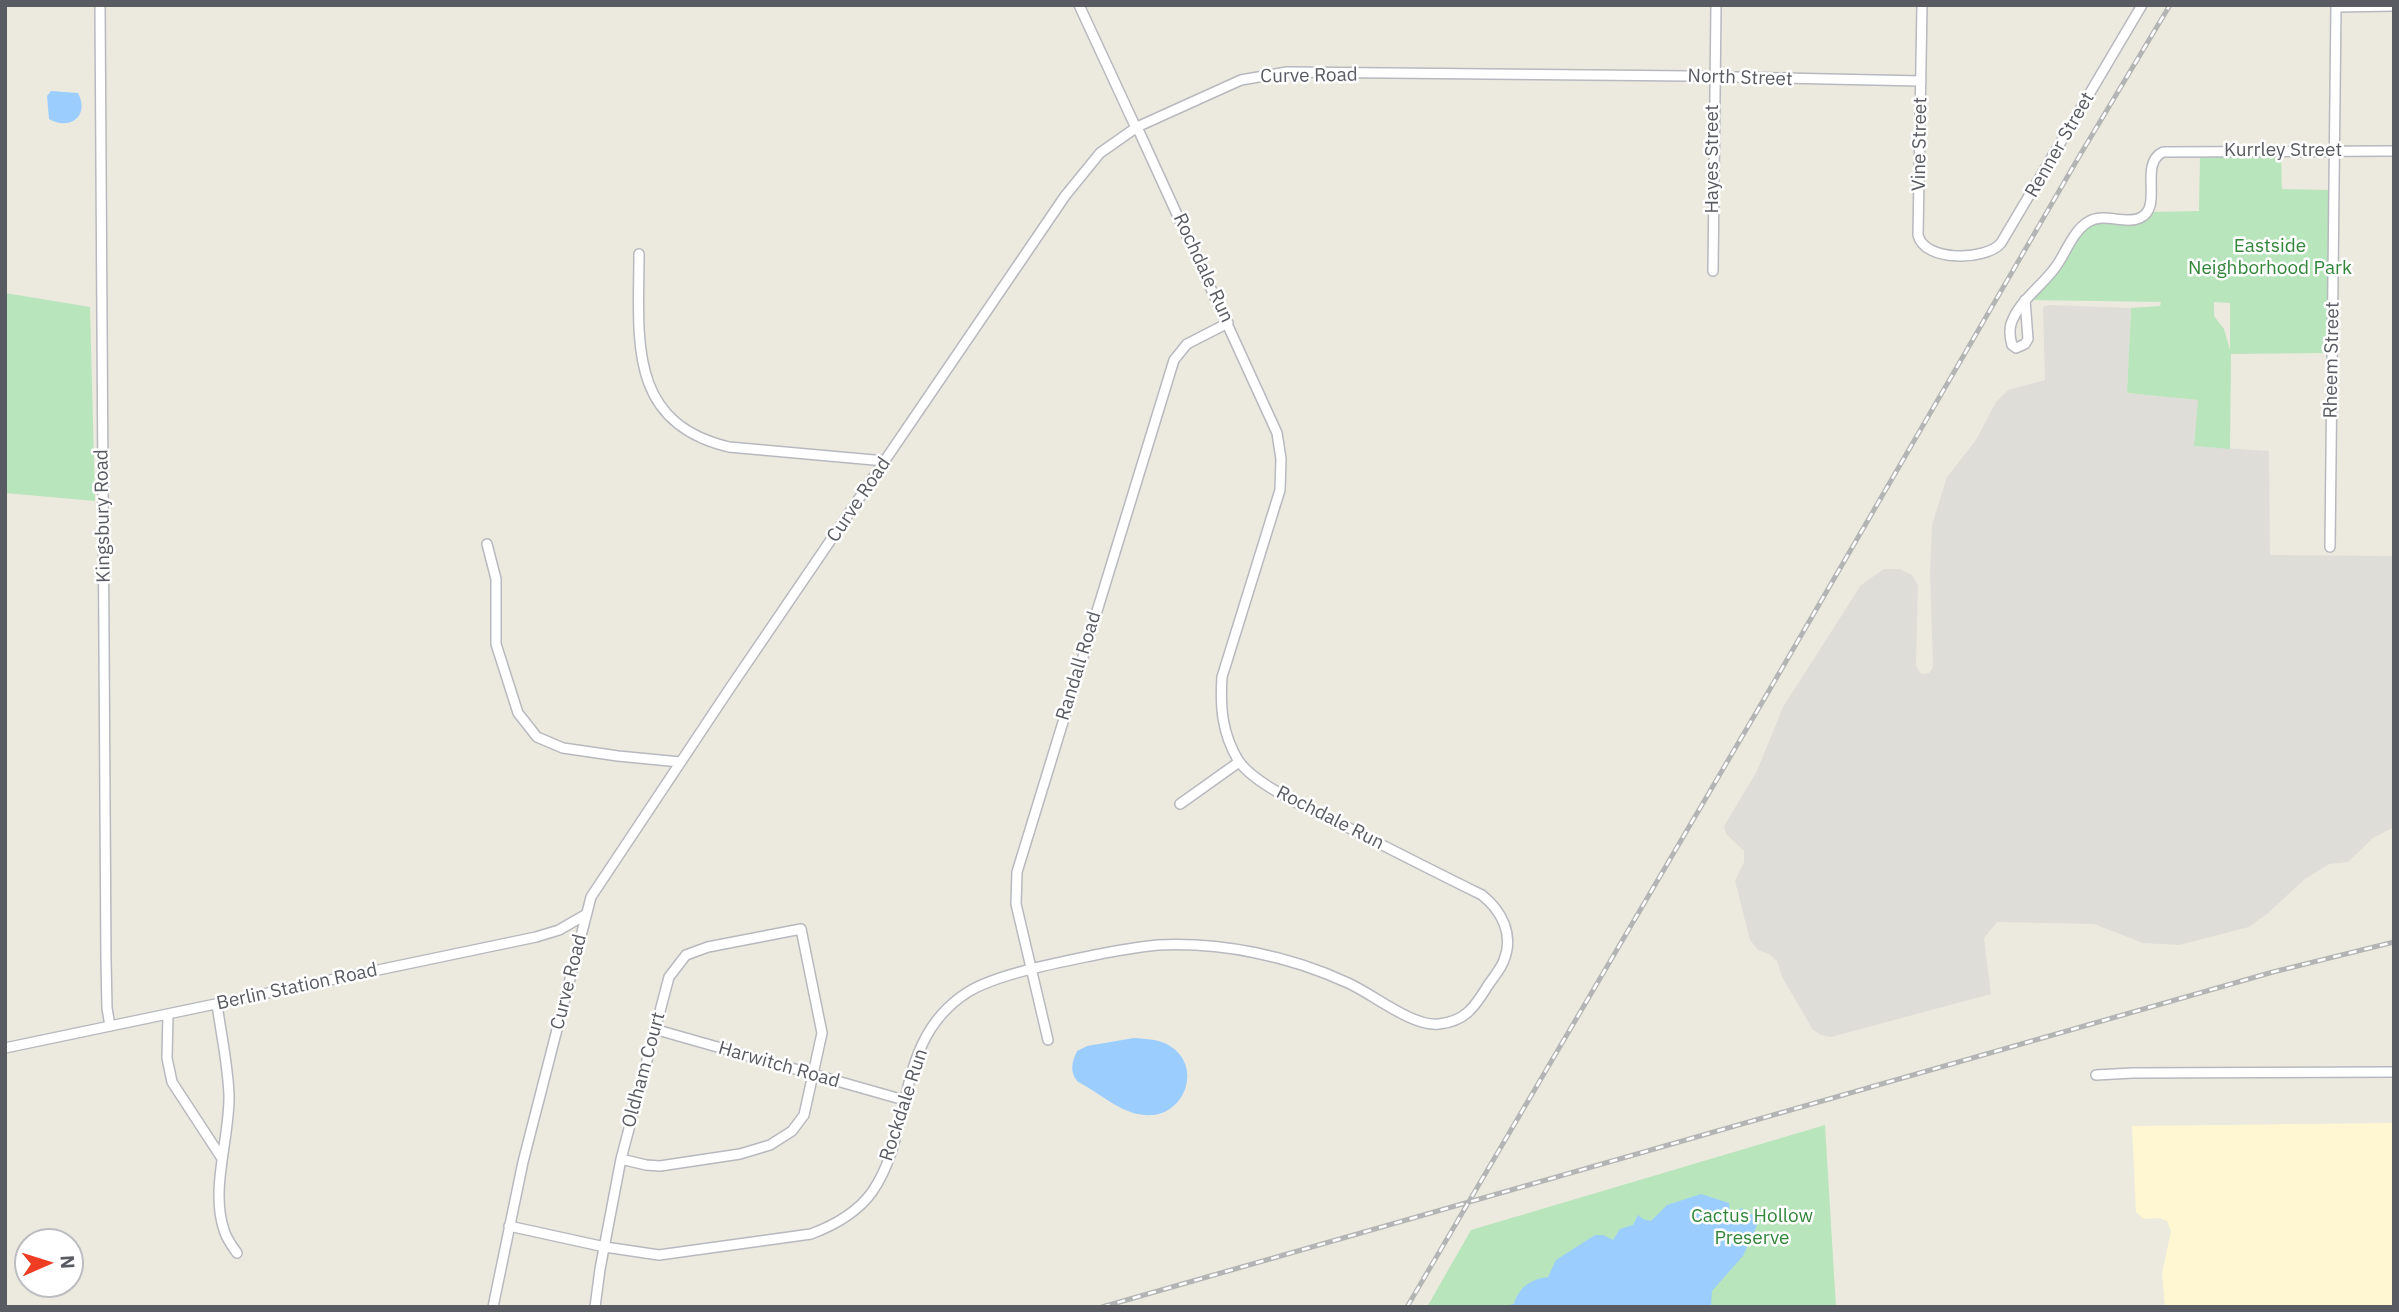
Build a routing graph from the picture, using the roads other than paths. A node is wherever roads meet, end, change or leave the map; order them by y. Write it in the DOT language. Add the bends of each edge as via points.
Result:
graph roads {
  1 [pos="100,5"];
  2 [pos="1079,5"];
  3 [pos="1716,5"];
  4 [pos="1922,5"];
  5 [pos="2142,5"];
  6 [pos="2336,6"];
  7 [pos="2394,6"];
  8 [pos="1559,76"];
  9 [pos="1714,78"];
  10 [pos="1921,81"];
  11 [pos="1137,128"];
  12 [pos="2334,151"];
  13 [pos="2394,152"];
  14 [pos="639,254"];
  15 [pos="1957,255"];
  16 [pos="1713,271"];
  17 [pos="2025,300"];
  18 [pos="1228,323"];
  19 [pos="885,461"];
  20 [pos="487,544"];
  21 [pos="2330,547"];
  22 [pos="680,762"];
  23 [pos="1240,762"];
  24 [pos="1180,804"];
  25 [pos="585,915"];
  26 [pos="1094,956"];
  27 [pos="1031,971"];
  28 [pos="217,1004"];
  29 [pos="168,1014"];
  30 [pos="110,1026"];
  31 [pos="654,1029"];
  32 [pos="1048,1040"];
  33 [pos="5,1048"];
  34 [pos="2394,1072"];
  35 [pos="814,1074"];
  36 [pos="2096,1075"];
  37 [pos="904,1100"];
  38 [pos="221,1157"];
  39 [pos="621,1160"];
  40 [pos="509,1226"];
  41 [pos="605,1247"];
  42 [pos="237,1253"];
  43 [pos="494,1307"];
  44 [pos="595,1307"];
  1 -- 30 [label="street, Kingsbury Road"];
  2 -- 11 [label="street, Rochdale Run"];
  3 -- 9 [label="street, Hayes Street"];
  4 -- 10 [label="street, Vine Street"];
  5 -- 15 [label="street, Renner Street" via="1998,247"];
  6 -- 7 [label="street"];
  6 -- 12 [label="street, Rheem Street"];
  8 -- 9 [label="street, North Street"];
  8 -- 11 [label="street, Curve Road" via="1272,74 1241,80"];
  9 -- 10 [label="street, North Street"];
  9 -- 16 [label="street, Hayes Street"];
  10 -- 15 [label="street, Vine Street" via="1918,235 1929,250"];
  11 -- 18 [label="street, Rochdale Run"];
  11 -- 19 [label="street, Curve Road" via="1112,143 1082,172"];
  12 -- 13 [label="street, Kurrley Street"];
  12 -- 17 [label="street, Kurrley Street" via="2173,150 2157,155 2152,162 2146,214 2090,220 2055,269"];
  12 -- 21 [label="street, Rheem Street"];
  14 -- 19 [label="street" via="645,375 660,405 684,428 729,447"];
  17 -- 17 [label="street" via="2010,325 2011,345 2016,348 2028,339"];
  18 -- 23 [label="street, Rochdale Run" via="1278,433 1281,459 1280,490 1222,677 1223,727"];
  18 -- 27 [label="street, Randall Road" via="1187,344 1174,359 1031,821 1014,889"];
  19 -- 22 [label="street, Curve Road"];
  20 -- 22 [label="street" via="496,579 495,644 518,713 537,737 563,748"];
  22 -- 25 [label="street, Curve Road" via="591,897"];
  23 -- 24 [label="street"];
  23 -- 26 [label="street, Rochdale Run" via="1273,790 1495,905 1504,921 1504,961 1473,1010 1437,1024 1418,1020 1336,978 1287,960 1231,948 1157,946"];
  25 -- 28 [label="street, Berlin Station Road" via="536,937"];
  25 -- 40 [label="street, Curve Road"];
  26 -- 27 [label="street, Rockdale Run"];
  27 -- 32 [label="street, Randall Road"];
  27 -- 37 [label="street, Rockdale Run" via="980,986 939,1018 921,1047"];
  28 -- 29 [label="street, Berlin Station Road"];
  28 -- 38 [label="street" via="229,1095"];
  29 -- 30 [label="street, Berlin Station Road"];
  29 -- 38 [label="street" via="167,1058 172,1083"];
  30 -- 33 [label="street, Berlin Station Road"];
  31 -- 35 [label="street, Harwitch Road"];
  31 -- 35 [label="street, Oldham Court" via="669,977 686,955 802,929 822,1033"];
  31 -- 39 [label="street, Oldham Court"];
  34 -- 36 [label="street"];
  35 -- 37 [label="street, Harwitch Road"];
  35 -- 39 [label="street" via="804,1115 770,1145 660,1166"];
  37 -- 41 [label="street, Rockdale Run" via="890,1155 871,1194 829,1227 811,1234 659,1255"];
  38 -- 42 [label="street" via="220,1214"];
  39 -- 41 [label="street, Oldham Court"];
  40 -- 41 [label="street, Rockdale Run"];
  40 -- 43 [label="street, Curve Road"];
  41 -- 44 [label="street, Oldham Court"];
}
